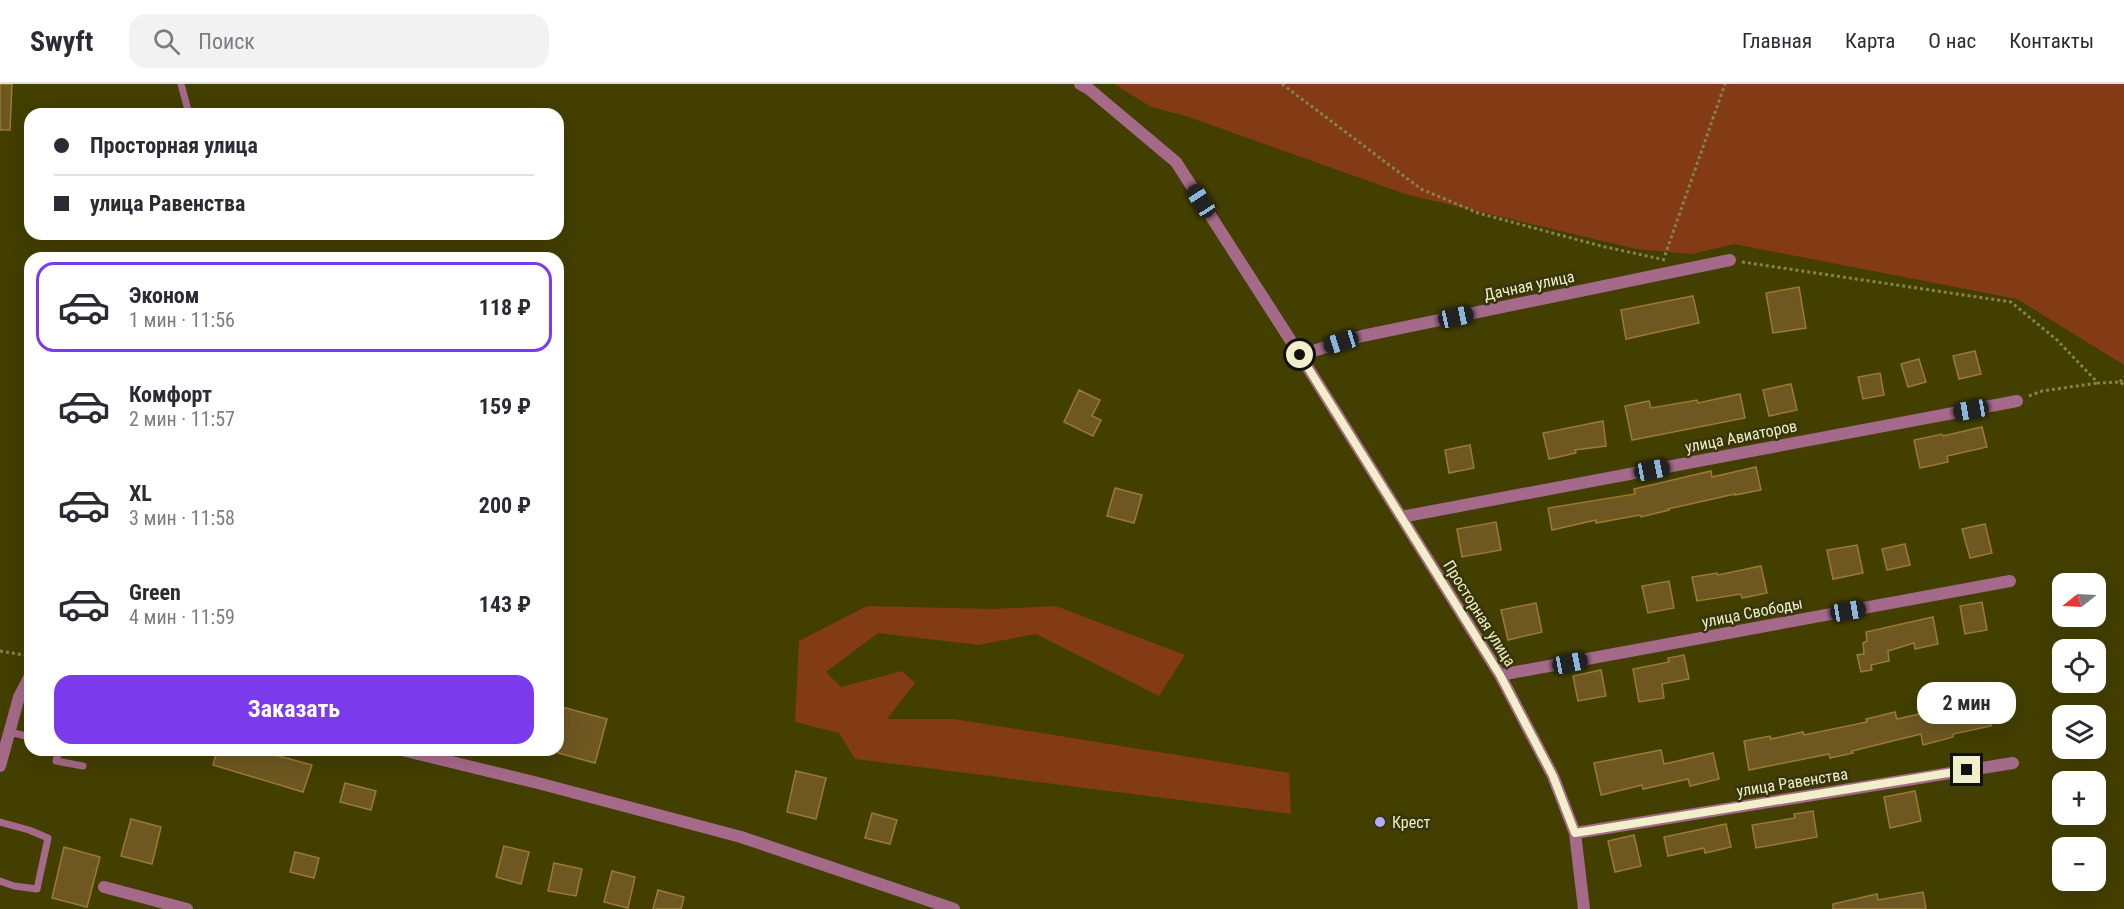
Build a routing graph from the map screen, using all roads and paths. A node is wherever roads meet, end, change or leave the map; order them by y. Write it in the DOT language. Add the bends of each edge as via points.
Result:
graph roads {
  1 [pos="181,84"];
  2 [pos="1080,84"];
  3 [pos="1282,84"];
  4 [pos="1725,84"];
  5 [pos="187,108"];
  6 [pos="1663,260"];
  7 [pos="1730,260"];
  8 [pos="1667,274"];
  9 [pos="1300,355"];
  10 [pos="2124,377"];
  11 [pos="2120,382"];
  12 [pos="2098,383"];
  13 [pos="2124,385"];
  14 [pos="2017,401"];
  15 [pos="1401,517"];
  16 [pos="2010,580"];
  17 [pos="0,651"];
  18 [pos="24,655"];
  19 [pos="1500,675"];
  20 [pos="24,688"];
  21 [pos="9,732"];
  22 [pos="24,736"];
  23 [pos="58,756"];
  24 [pos="427,756"];
  25 [pos="2013,763"];
  26 [pos="0,766"];
  27 [pos="83,766"];
  28 [pos="0,822"];
  29 [pos="1575,833"];
  30 [pos="0,881"];
  31 [pos="105,887"];
  32 [pos="188,909"];
  33 [pos="954,909"];
  34 [pos="1584,909"];
  1 -- 5 [label="lane"];
  2 -- 9 [label="street, Просторная улица" via="1176,162"];
  3 -- 6 [label="path" via="1421,189 1478,213"];
  4 -- 6 [label="path"];
  6 -- 8 [label="path"];
  7 -- 8 [label="street, Дачная улица"];
  7 -- 12 [label="path" via="2011,302 2057,340"];
  8 -- 9 [label="street, Дачная улица" via="1362,336"];
  9 -- 15 [label="street, Просторная улица"];
  10 -- 11 [label="path"];
  11 -- 12 [label="path"];
  11 -- 13 [label="path"];
  12 -- 14 [label="path" via="2042,391"];
  14 -- 15 [label="street, улица Авиаторов"];
  15 -- 19 [label="street, Просторная улица"];
  16 -- 19 [label="street, улица Свободы"];
  17 -- 18 [label="path"];
  19 -- 29 [label="street, Просторная улица" via="1553,776"];
  20 -- 21 [label="street"];
  21 -- 22 [label="lane"];
  21 -- 26 [label="street"];
  23 -- 27 [label="lane" via="56,761"];
  24 -- 33 [label="street" via="741,837"];
  25 -- 29 [label="street, улица Равенства"];
  28 -- 30 [label="lane" via="48,838 37,889"];
  29 -- 34 [label="street, Просторная улица"];
  31 -- 32 [label="street"];
}
